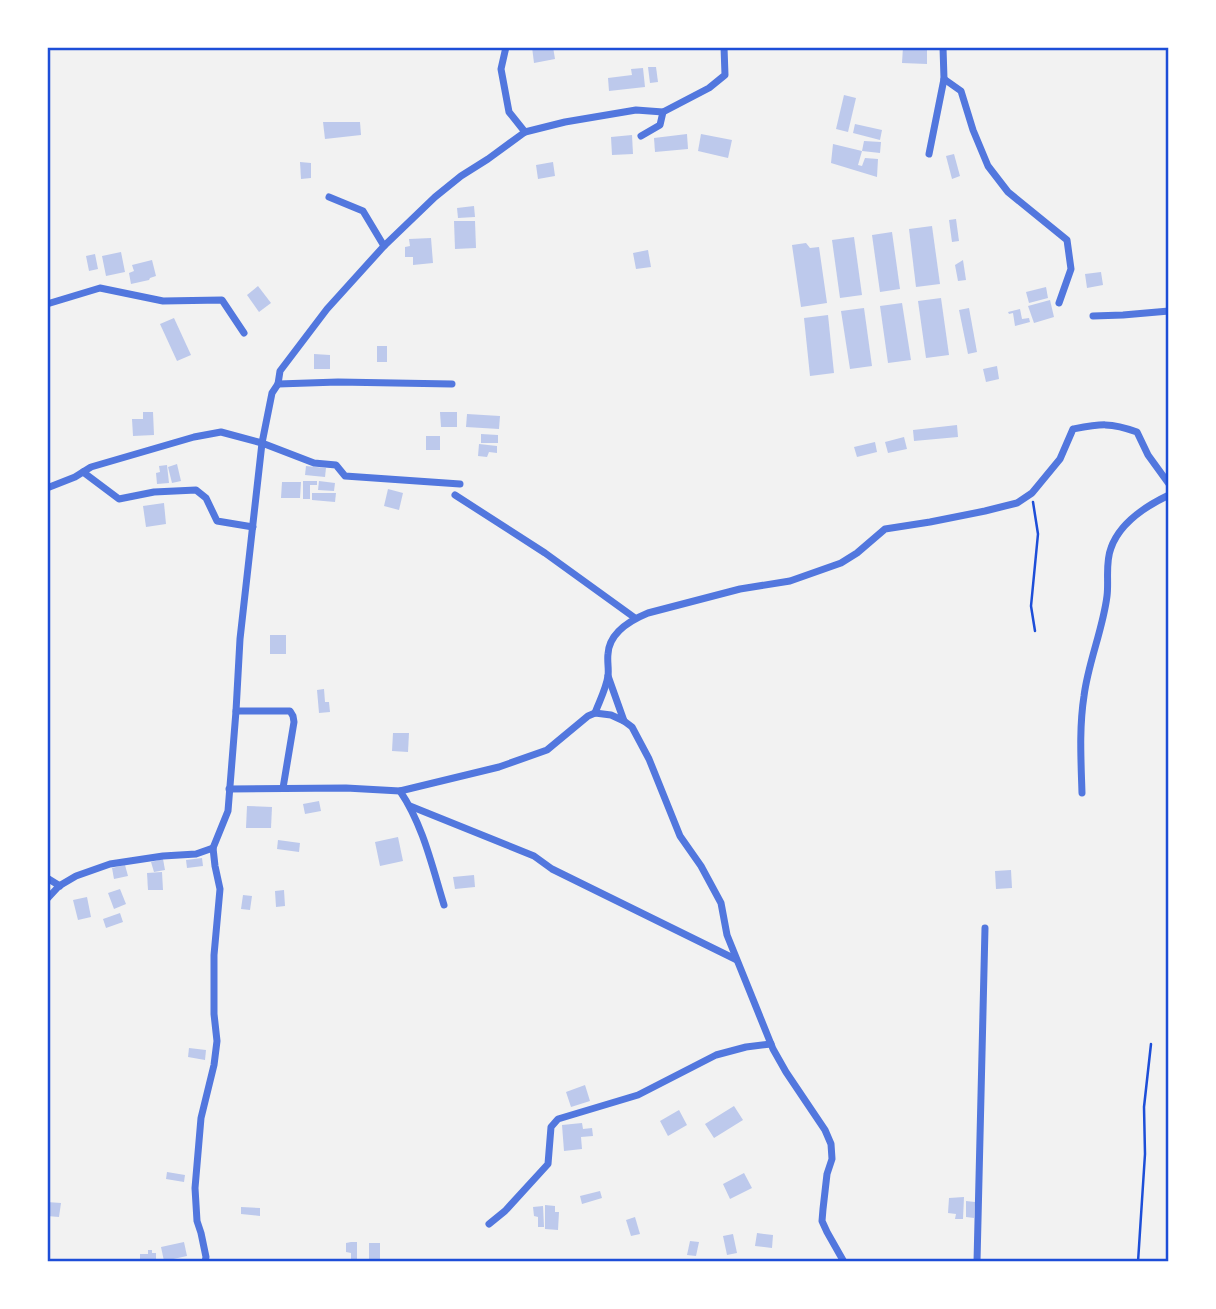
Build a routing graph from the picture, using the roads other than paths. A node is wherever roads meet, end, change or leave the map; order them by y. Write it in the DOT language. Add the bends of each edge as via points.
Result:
graph roads {
  1 [pos="506,47"];
  2 [pos="724,47"];
  3 [pos="943,47"];
  4 [pos="944,79"];
  5 [pos="663,112"];
  6 [pos="525,132"];
  7 [pos="641,136"];
  8 [pos="929,153"];
  9 [pos="329,197"];
  10 [pos="384,246"];
  11 [pos="1059,303"];
  12 [pos="47,304"];
  13 [pos="1169,311"];
  14 [pos="1093,316"];
  15 [pos="244,333"];
  16 [pos="278,384"];
  17 [pos="452,384"];
  18 [pos="262,443"];
  19 [pos="83,472"];
  20 [pos="460,484"];
  21 [pos="1169,484"];
  22 [pos="47,488"];
  23 [pos="455,495"];
  24 [pos="1169,495"];
  25 [pos="253,527"];
  26 [pos="635,618"];
  27 [pos="608,676"];
  28 [pos="236,711"];
  29 [pos="595,713"];
  30 [pos="624,721"];
  31 [pos="283,788"];
  32 [pos="229,789"];
  33 [pos="400,791"];
  34 [pos="1082,793"];
  35 [pos="410,806"];
  36 [pos="214,848"];
  37 [pos="47,878"];
  38 [pos="60,886"];
  39 [pos="47,899"];
  40 [pos="444,905"];
  41 [pos="985,928"];
  42 [pos="735,959"];
  43 [pos="771,1044"];
  44 [pos="489,1224"];
  45 [pos="205,1262"];
  46 [pos="844,1262"];
  47 [pos="977,1262"];
  1 -- 6 [label="street" via="502,69 509,112"];
  2 -- 5 [label="street" via="725,75"];
  3 -- 4 [label="street"];
  4 -- 8 [label="street"];
  4 -- 11 [label="street" via="961,91 988,166 1008,192 1067,240 1071,269"];
  5 -- 6 [label="street" via="636,110"];
  5 -- 7 [label="street" via="660,125"];
  6 -- 10 [label="street" via="435,197"];
  9 -- 10 [label="street" via="363,211"];
  10 -- 16 [label="street" via="327,309 280,371"];
  12 -- 15 [label="street" via="100,288 163,301 222,300"];
  13 -- 14 [label="street"];
  16 -- 17 [label="street"];
  16 -- 18 [label="street"];
  18 -- 19 [label="street" via="221,432 123,456"];
  18 -- 20 [label="street" via="314,463 336,465 345,476"];
  18 -- 25 [label="street"];
  19 -- 22 [label="street"];
  19 -- 25 [label="street" via="119,499 196,490 206,498 217,521"];
  21 -- 26 [label="street" via="1137,432 1116,425 1073,429 1060,459 1032,493 1017,503 885,529 841,563 790,581 740,589"];
  23 -- 26 [label="street"];
  24 -- 34 [label="street" via="1132,518 1111,547 1107,598 1084,694"];
  25 -- 28 [label="street"];
  26 -- 27 [label="street" via="610,643"];
  27 -- 29 [label="street"];
  27 -- 30 [label="street"];
  28 -- 31 [label="street" via="290,711 294,722"];
  28 -- 32 [label="street"];
  29 -- 30 [label="street"];
  29 -- 33 [label="street" via="547,750"];
  30 -- 42 [label="street" via="649,759 680,836 722,903"];
  31 -- 32 [label="street"];
  31 -- 33 [label="street"];
  32 -- 36 [label="street" via="228,811"];
  33 -- 35 [label="street"];
  35 -- 40 [label="street"];
  35 -- 42 [label="street" via="534,856"];
  36 -- 38 [label="street" via="110,864"];
  36 -- 45 [label="street" via="220,889 215,955 217,1041 201,1118 195,1188"];
  37 -- 38 [label="street"];
  38 -- 39 [label="street"];
  41 -- 47 [label="street"];
  42 -- 43 [label="street"];
  43 -- 44 [label="street" via="716,1055 638,1095 558,1119 551,1127 548,1164"];
  43 -- 46 [label="street" via="831,1144 822,1221"];
}
